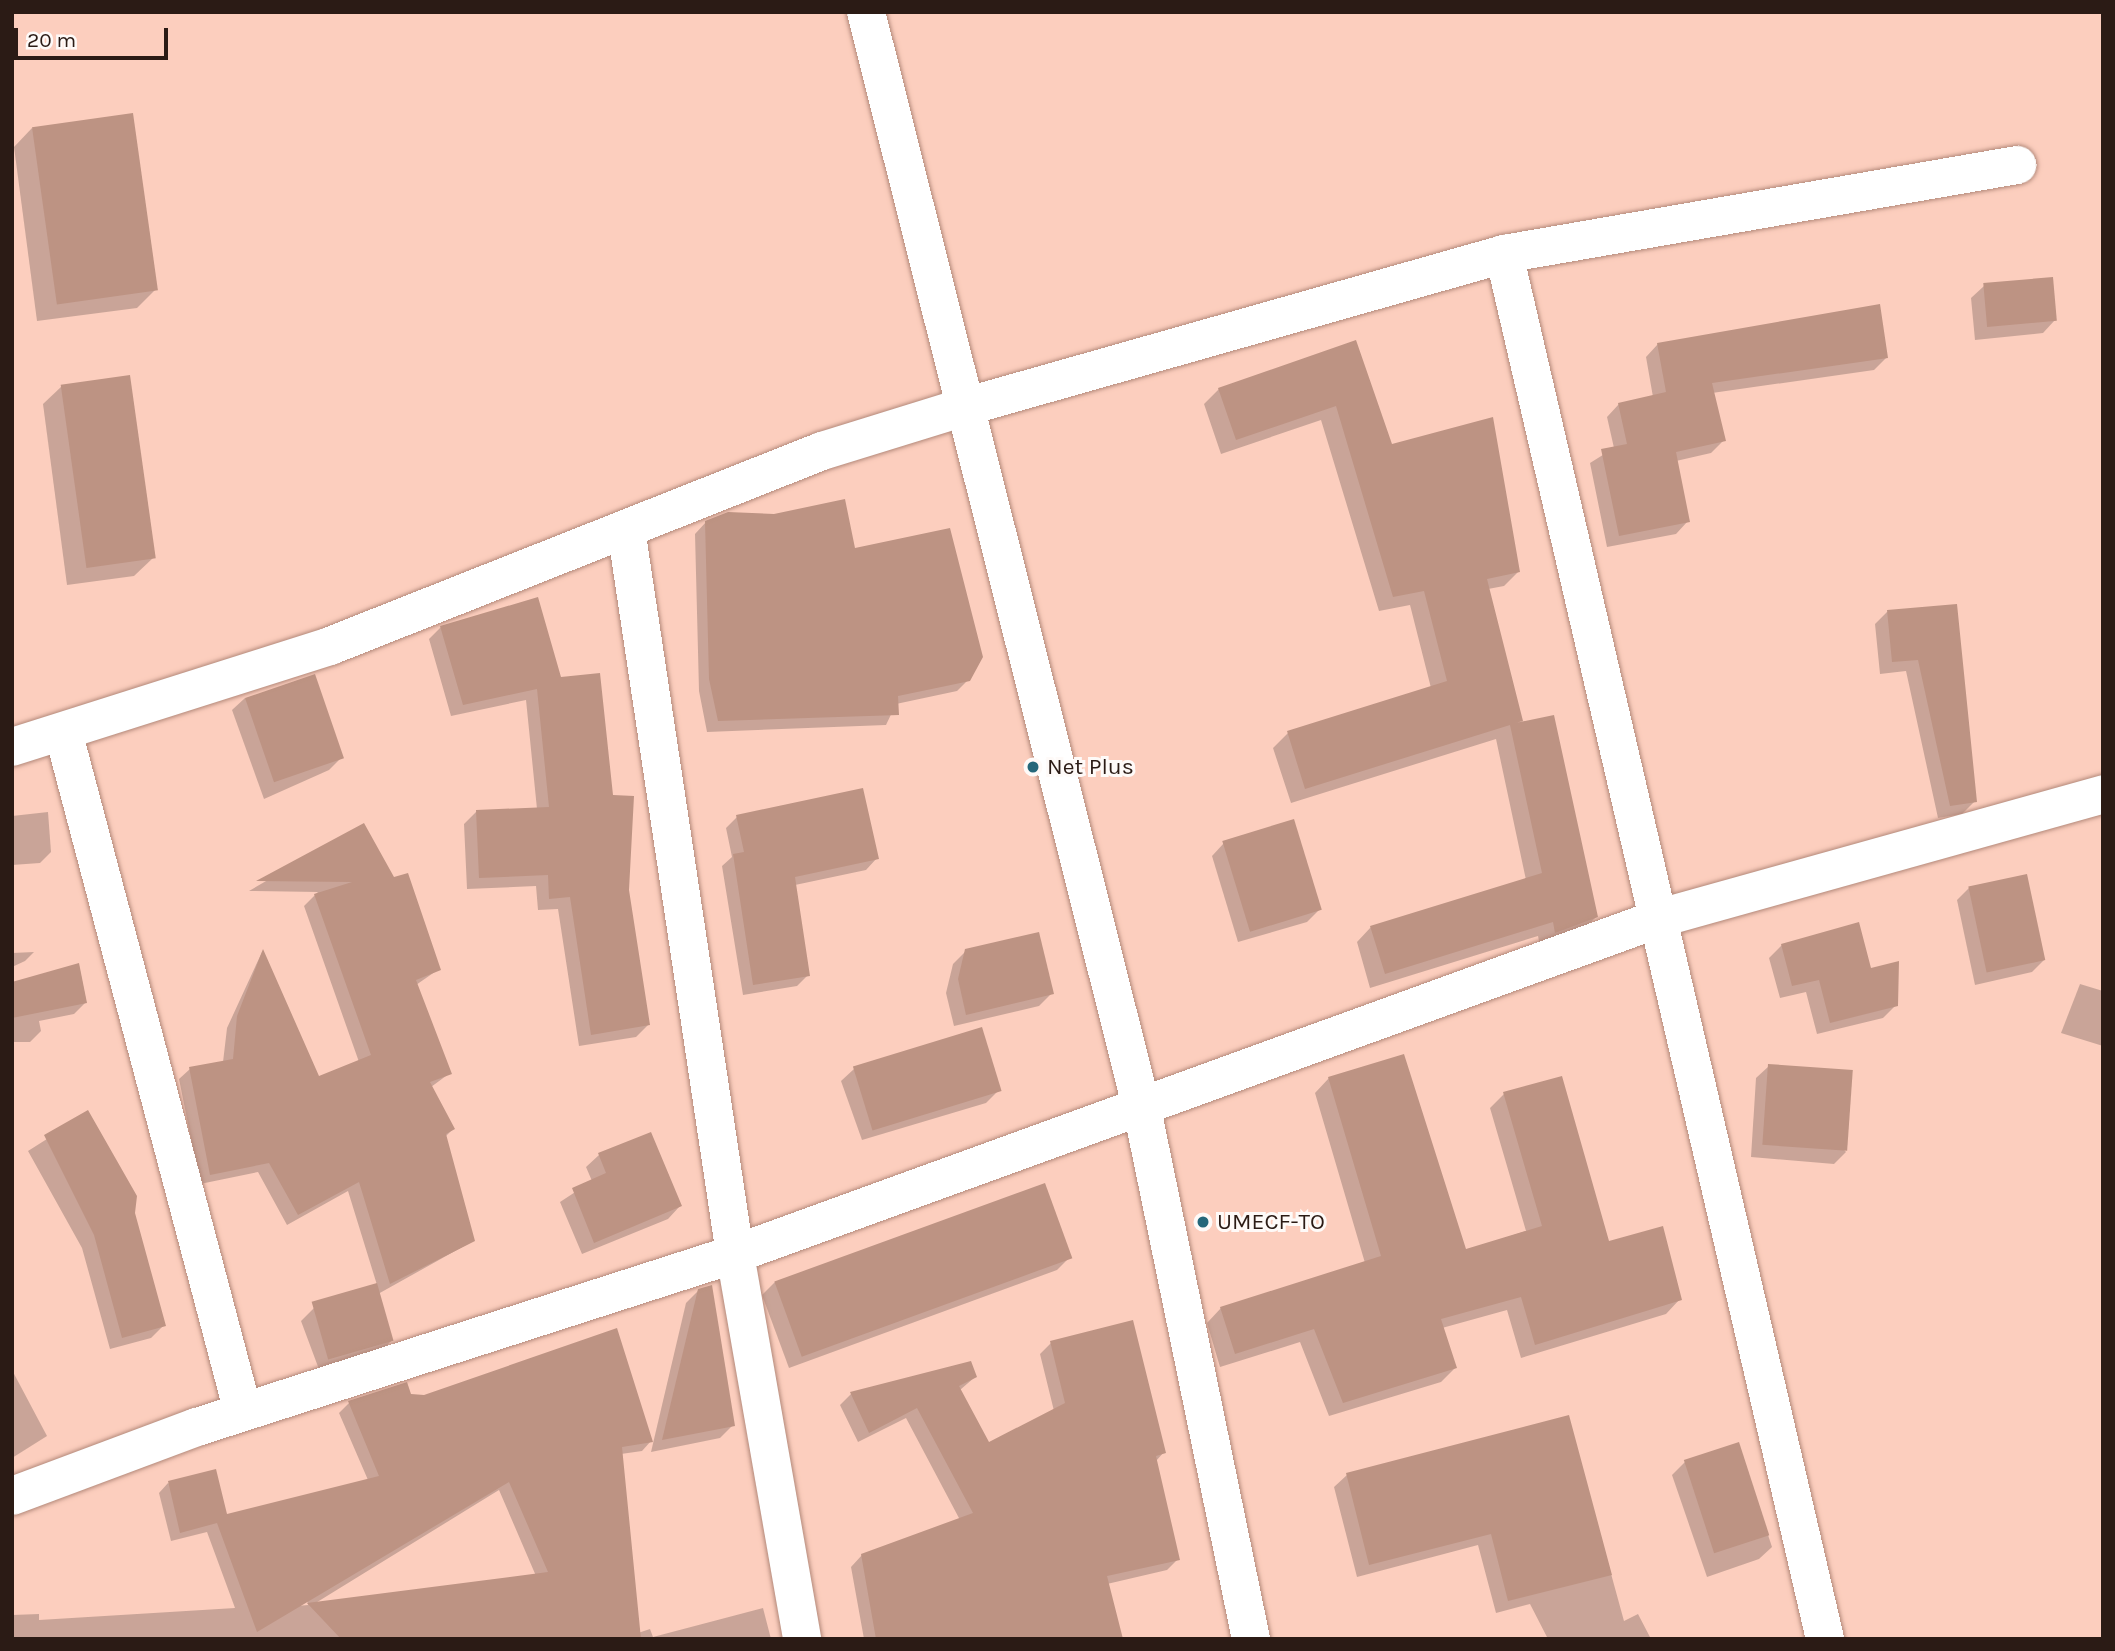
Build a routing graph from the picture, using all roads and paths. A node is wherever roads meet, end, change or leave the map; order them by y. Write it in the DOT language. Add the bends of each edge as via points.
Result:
graph roads {
  1 [pos="866,12"];
  2 [pos="2017,165"];
  3 [pos="1504,254"];
  4 [pos="961,408"];
  5 [pos="626,529"];
  6 [pos="64,735"];
  7 [pos="12,747"];
  8 [pos="2103,794"];
  9 [pos="1660,918"];
  10 [pos="1142,1109"];
  11 [pos="735,1254"];
  12 [pos="243,1412"];
  13 [pos="12,1496"];
  14 [pos="802,1639"];
  15 [pos="1251,1639"];
  16 [pos="1825,1639"];
  1 -- 4 [label="street"];
  2 -- 3 [label="street"];
  3 -- 4 [label="street"];
  3 -- 9 [label="street"];
  4 -- 5 [label="street" via="822,451"];
  4 -- 10 [label="street"];
  5 -- 6 [label="street" via="330,646"];
  5 -- 11 [label="street"];
  6 -- 7 [label="street"];
  6 -- 12 [label="street"];
  8 -- 9 [label="street"];
  9 -- 10 [label="street"];
  9 -- 16 [label="street"];
  10 -- 11 [label="street"];
  10 -- 15 [label="street"];
  11 -- 12 [label="street"];
  11 -- 14 [label="street"];
  12 -- 13 [label="street"];
}
